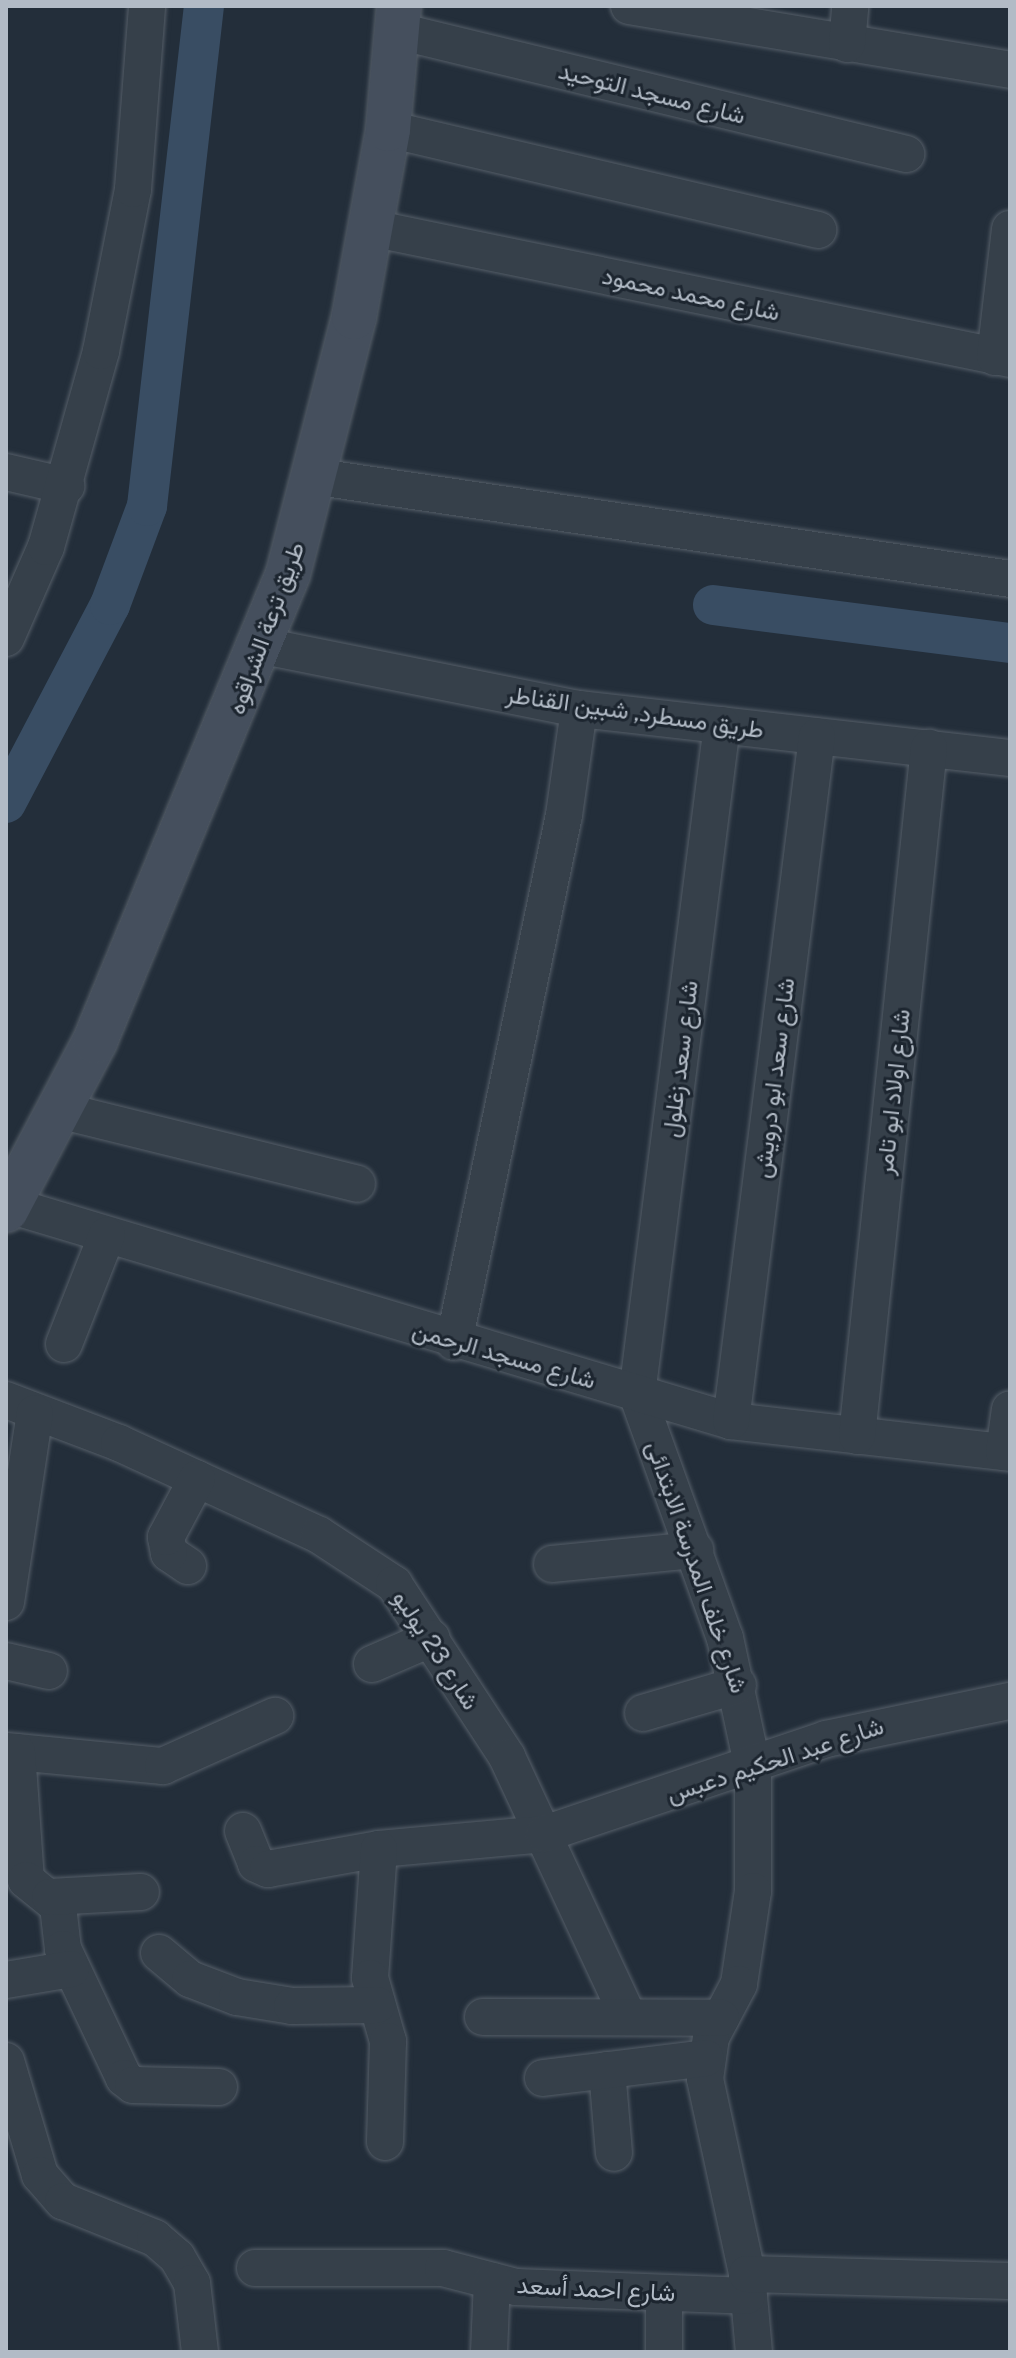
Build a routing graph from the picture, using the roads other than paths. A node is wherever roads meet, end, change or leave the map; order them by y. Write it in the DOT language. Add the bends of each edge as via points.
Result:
graph roads {
  1 [pos="147,6"];
  2 [pos="629,6"];
  3 [pos="850,6"];
  4 [pos="746,16"];
  5 [pos="399,19"];
  6 [pos="847,44"];
  7 [pos="1010,70"];
  8 [pos="388,129"];
  9 [pos="906,154"];
  10 [pos="371,228"];
  11 [pos="1010,229"];
  12 [pos="818,230"];
  13 [pos="1002,358"];
  14 [pos="6,472"];
  15 [pos="318,477"];
  16 [pos="66,486"];
  17 [pos="1010,579"];
  18 [pos="7,636"];
  19 [pos="263,646"];
  20 [pos="579,709"];
  21 [pos="722,725"];
  22 [pos="817,736"];
  23 [pos="929,748"];
  24 [pos="1010,758"];
  25 [pos="59,1110"];
  26 [pos="357,1184"];
  27 [pos="7,1207"];
  28 [pos="107,1235"];
  29 [pos="454,1342"];
  30 [pos="64,1344"];
  31 [pos="637,1394"];
  32 [pos="21,1407"];
  33 [pos="1010,1409"];
  34 [pos="731,1421"];
  35 [pos="857,1436"];
  36 [pos="1007,1452"];
  37 [pos="197,1479"];
  38 [pos="695,1550"];
  39 [pos="552,1564"];
  40 [pos="188,1566"];
  41 [pos="6,1602"];
  42 [pos="432,1638"];
  43 [pos="6,1661"];
  44 [pos="372,1664"];
  45 [pos="49,1671"];
  46 [pos="738,1685"];
  47 [pos="1010,1701"];
  48 [pos="643,1713"];
  49 [pos="275,1716"];
  50 [pos="12,1751"];
  51 [pos="753,1769"];
  52 [pos="243,1831"];
  53 [pos="544,1834"];
  54 [pos="379,1849"];
  55 [pos="141,1892"];
  56 [pos="50,1897"];
  57 [pos="159,1953"];
  58 [pos="71,1969"];
  59 [pos="6,1980"];
  60 [pos="377,2005"];
  61 [pos="627,2014"];
  62 [pos="483,2017"];
  63 [pos="721,2018"];
  64 [pos="706,2058"];
  65 [pos="6,2061"];
  66 [pos="607,2070"];
  67 [pos="543,2078"];
  68 [pos="219,2087"];
  69 [pos="16,2142"];
  70 [pos="385,2142"];
  71 [pos="614,2153"];
  72 [pos="255,2268"];
  73 [pos="492,2281"];
  74 [pos="1010,2281"];
  75 [pos="747,2285"];
  76 [pos="664,2294"];
  77 [pos="200,2352"];
  78 [pos="489,2352"];
  79 [pos="664,2352"];
  80 [pos="754,2352"];
  1 -- 16 [label="street" via="133,189"];
  2 -- 4 [label="street"];
  3 -- 6 [label="street"];
  4 -- 6 [label="street"];
  5 -- 8 [label="street, طريق ترعة الشراقوه"];
  5 -- 9 [label="street, شارع مسجد التوحيد"];
  6 -- 7 [label="street"];
  8 -- 10 [label="street, طريق ترعة الشراقوه"];
  8 -- 12 [label="street"];
  10 -- 13 [label="street, شارع محمد محمود"];
  10 -- 15 [label="street, طريق ترعة الشراقوه"];
  11 -- 13 [label="street"];
  14 -- 16 [label="street"];
  15 -- 17 [label="street"];
  15 -- 19 [label="street, طريق ترعة الشراقوه"];
  16 -- 18 [label="street"];
  19 -- 20 [label="street, طريق مسطرد, شبين القناطر"];
  19 -- 25 [label="street, طريق ترعة الشراقوه" via="95,1041"];
  20 -- 21 [label="street, طريق مسطرد, شبين القناطر"];
  20 -- 29 [label="street" via="564,815"];
  21 -- 22 [label="street, طريق مسطرد, شبين القناطر"];
  21 -- 31 [label="street, شارع سعد زغلول"];
  22 -- 23 [label="street, طريق مسطرد, شبين القناطر"];
  22 -- 34 [label="street, شارع سعد ابو درويش"];
  23 -- 24 [label="street, طريق مسطرد, شبين القناطر"];
  23 -- 35 [label="street, شارع اولاد ابو تامر"];
  25 -- 26 [label="street"];
  25 -- 27 [label="street, طريق ترعة الشراقوه"];
  27 -- 28 [label="street, شارع مسجد الرحمن"];
  28 -- 29 [label="street, شارع مسجد الرحمن"];
  28 -- 30 [label="street"];
  29 -- 31 [label="street, شارع مسجد الرحمن"];
  31 -- 34 [label="street, شارع مسجد الرحمن"];
  31 -- 38 [label="street, شارع خلف المدرسة الابتدائى"];
  32 -- 37 [label="street, شارع 23 يوليو"];
  32 -- 41 [label="street"];
  33 -- 36 [label="street"];
  34 -- 35 [label="street, شارع مسجد الرحمن"];
  35 -- 36 [label="street, شارع مسجد الرحمن"];
  37 -- 40 [label="street" via="166,1537 169,1553"];
  37 -- 42 [label="street, شارع 23 يوليو" via="359,1555 394,1584"];
  38 -- 39 [label="street"];
  38 -- 46 [label="street, شارع خلف المدرسة الابتدائى"];
  42 -- 44 [label="street"];
  42 -- 53 [label="street, شارع 23 يوليو" via="507,1757"];
  43 -- 45 [label="street"];
  46 -- 48 [label="street"];
  46 -- 51 [label="street, شارع خلف المدرسة الابتدائى"];
  47 -- 51 [label="street, شارع عبد الحكيم دعبس" via="892,1721"];
  49 -- 50 [label="street" via="163,1766"];
  50 -- 56 [label="street" via="26,1880 31,1891"];
  51 -- 53 [label="street, شارع عبد الحكيم دعبس"];
  51 -- 63 [label="street, شارع خلف المدرسة الابتدائى" via="753,1891 739,1984"];
  52 -- 54 [label="street, شارع عبد الحكيم دعبس" via="256,1864 268,1869"];
  53 -- 54 [label="street, شارع عبد الحكيم دعبس"];
  53 -- 61 [label="street, شارع 23 يوليو"];
  54 -- 60 [label="street" via="370,1978"];
  55 -- 56 [label="street"];
  56 -- 58 [label="street"];
  57 -- 60 [label="street" via="190,1979 237,1997 292,2006"];
  58 -- 59 [label="street"];
  58 -- 68 [label="street" via="124,2078 133,2085"];
  60 -- 70 [label="street" via="389,2078"];
  61 -- 62 [label="street"];
  61 -- 63 [label="street"];
  63 -- 64 [label="street, شارع خلف المدرسة الابتدائى"];
  64 -- 66 [label="street"];
  64 -- 75 [label="street"];
  65 -- 69 [label="street"];
  66 -- 67 [label="street"];
  66 -- 71 [label="street"];
  69 -- 77 [label="street" via="63,2201 155,2238 177,2257 192,2283"];
  72 -- 73 [label="street, شارع احمد أسعد" via="443,2268"];
  73 -- 76 [label="street, شارع احمد أسعد"];
  73 -- 78 [label="street"];
  74 -- 75 [label="street, شارع احمد أسعد"];
  75 -- 76 [label="street, شارع احمد أسعد"];
  75 -- 80 [label="street"];
  76 -- 79 [label="street"];
}
